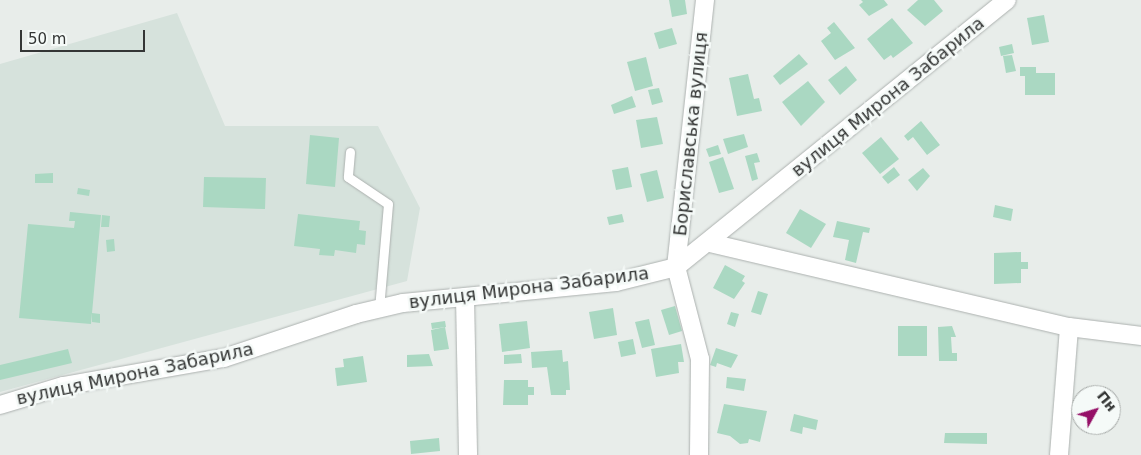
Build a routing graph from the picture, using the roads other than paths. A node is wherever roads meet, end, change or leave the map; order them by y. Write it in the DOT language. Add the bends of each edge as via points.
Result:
graph roads {
  1 [pos="705,0"];
  2 [pos="1007,0"];
  3 [pos="350,152"];
  4 [pos="710,243"];
  5 [pos="676,267"];
  6 [pos="465,297"];
  7 [pos="379,309"];
  8 [pos="1069,327"];
  9 [pos="1141,336"];
  10 [pos="0,405"];
  11 [pos="468,455"];
  12 [pos="699,455"];
  13 [pos="1059,455"];
  1 -- 5 [label="street, Бориславська вулиця"];
  2 -- 4 [label="street, вулиця Мирона Забарила"];
  3 -- 7 [label="lane" via="348,177 388,204"];
  4 -- 5 [label="street, вулиця Мирона Забарила"];
  4 -- 8 [label="street"];
  5 -- 6 [label="street, вулиця Мирона Забарила" via="641,278"];
  5 -- 12 [label="street" via="700,359"];
  6 -- 7 [label="street, вулиця Мирона Забарила" via="430,299"];
  6 -- 11 [label="street"];
  7 -- 10 [label="street, вулиця Мирона Забарила" via="224,358 63,386"];
  8 -- 9 [label="street"];
  8 -- 13 [label="street"];
}
